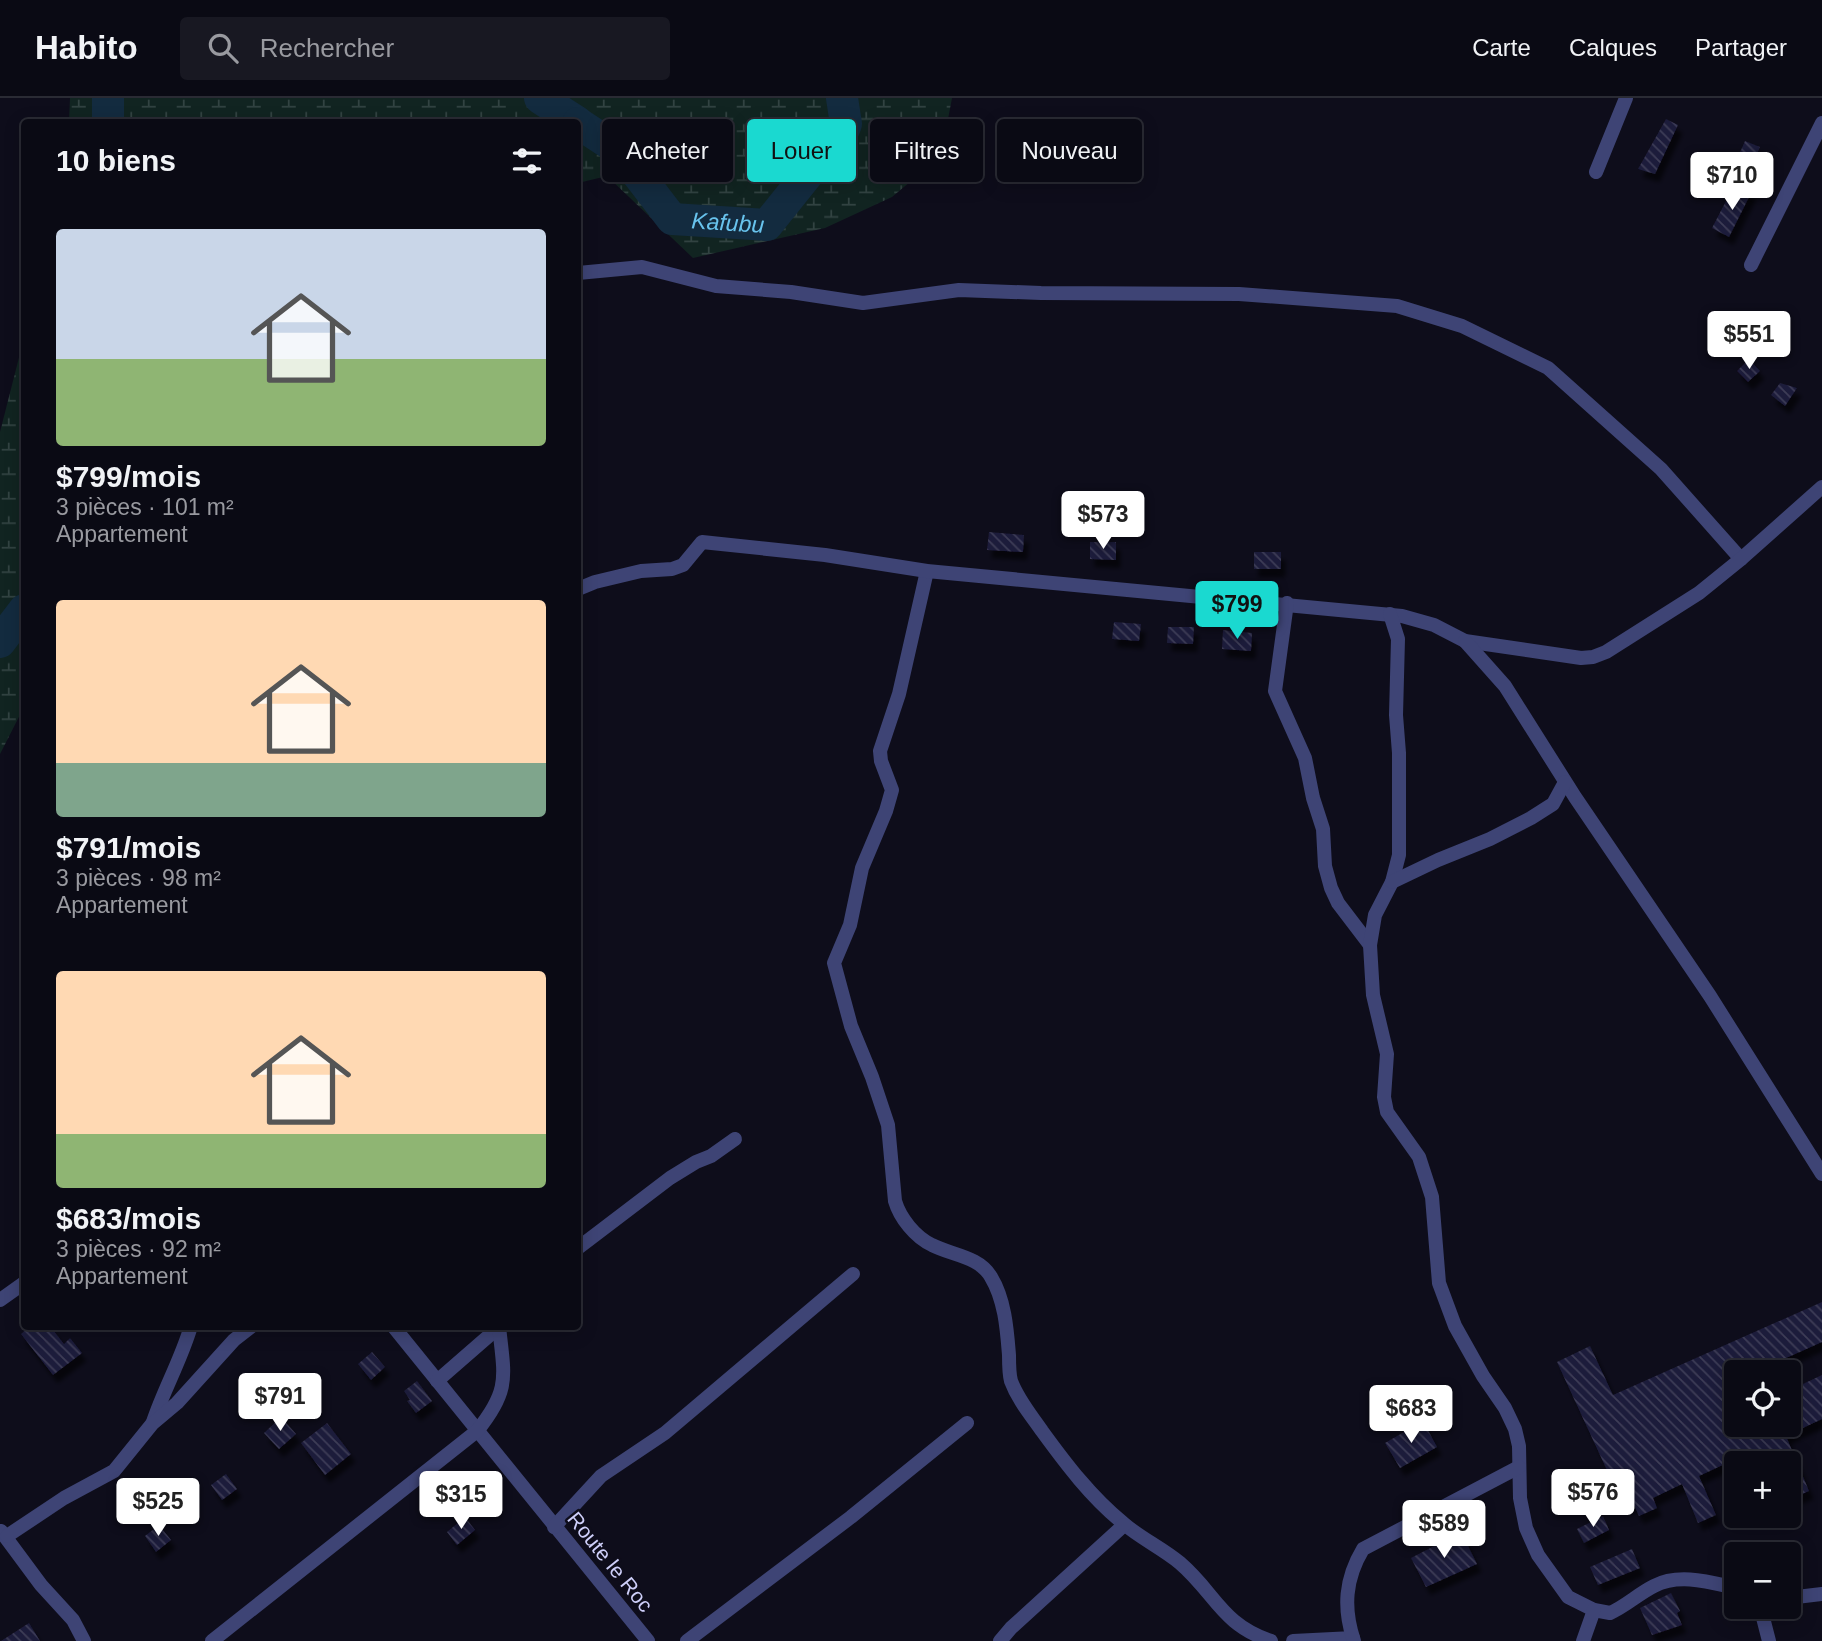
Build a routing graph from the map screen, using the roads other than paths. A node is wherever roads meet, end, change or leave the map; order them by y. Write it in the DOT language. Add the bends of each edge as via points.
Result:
graph roads {
  1 [pos="1626,98"];
  2 [pos="1822,123"];
  3 [pos="1596,172"];
  4 [pos="1751,265"];
  5 [pos="581,273"];
  6 [pos="1822,487"];
  7 [pos="1741,559"];
  8 [pos="927,571"];
  9 [pos="581,588"];
  10 [pos="1287,603"];
  11 [pos="1390,614"];
  12 [pos="1465,641"];
  13 [pos="1565,782"];
  14 [pos="1392,882"];
  15 [pos="1370,945"];
  16 [pos="735,1139"];
  17 [pos="1822,1174"];
  18 [pos="581,1246"];
  19 [pos="853,1274"];
  20 [pos="21,1285"];
  21 [pos="0,1300"];
  22 [pos="190,1330"];
  23 [pos="247,1330"];
  24 [pos="396,1330"];
  25 [pos="496,1330"];
  26 [pos="499,1330"];
  27 [pos="437,1381"];
  28 [pos="967,1423"];
  29 [pos="152,1424"];
  30 [pos="477,1430"];
  31 [pos="1519,1467"];
  32 [pos="1124,1525"];
  33 [pos="554,1527"];
  34 [pos="3,1533"];
  35 [pos="1724,1585"];
  36 [pos="1822,1594"];
  37 [pos="1801,1596"];
  38 [pos="1594,1610"];
  39 [pos="1763,1619"];
  40 [pos="1354,1639"];
  41 [pos="83,1641"];
  42 [pos="212,1641"];
  43 [pos="648,1641"];
  44 [pos="687,1641"];
  45 [pos="1000,1641"];
  46 [pos="1271,1641"];
  47 [pos="1293,1641"];
  48 [pos="1583,1641"];
  49 [pos="1769,1641"];
  1 -- 3 [label="street"];
  2 -- 4 [label="street"];
  5 -- 7 [label="street" via="642,267 716,286 863,303 959,290 1239,294 1397,306 1462,326 1548,368 1661,469"];
  6 -- 7 [label="street"];
  7 -- 12 [label="street" via="1699,593 1593,657"];
  8 -- 9 [label="street" via="702,542 683,565"];
  8 -- 10 [label="street"];
  8 -- 32 [label="street" via="899,694 880,751 892,790 862,868 835,973 888,1125 899,1212 930,1245 978,1264 991,1276 1007,1330 1010,1380 1022,1403 1099,1503"];
  10 -- 11 [label="street"];
  10 -- 15 [label="street" via="1275,691 1305,758 1323,829 1331,888"];
  11 -- 12 [label="street" via="1434,625"];
  11 -- 14 [label="street" via="1398,639 1399,753 1399,855"];
  12 -- 13 [label="street" via="1505,686"];
  13 -- 14 [label="street" via="1553,804 1531,818"];
  13 -- 17 [label="street" via="1710,996"];
  14 -- 15 [label="street" via="1375,915"];
  15 -- 31 [label="street" via="1373,995 1387,1054 1387,1112 1419,1157 1432,1197 1439,1283 1455,1326 1516,1429"];
  16 -- 18 [label="street" via="670,1178"];
  19 -- 33 [label="street" via="673,1426 601,1476"];
  20 -- 21 [label="street"];
  22 -- 29 [label="street"];
  23 -- 29 [label="street"];
  24 -- 27 [label="street, Route le Roc"];
  25 -- 27 [label="street"];
  26 -- 30 [label="street" via="504,1378 494,1409"];
  27 -- 30 [label="street, Route le Roc"];
  28 -- 44 [label="street" via="852,1517"];
  29 -- 34 [label="street" via="114,1471"];
  30 -- 33 [label="street, Route le Roc"];
  30 -- 42 [label="street"];
  31 -- 38 [label="street" via="1526,1528 1538,1555 1569,1597"];
  31 -- 40 [label="street" via="1363,1549 1347,1588 1347,1621"];
  32 -- 45 [label="street"];
  32 -- 46 [label="street" via="1178,1561 1230,1620"];
  33 -- 43 [label="street, Route le Roc"];
  34 -- 41 [label="street" via="73,1620"];
  35 -- 38 [label="street" via="1676,1578 1611,1613"];
  36 -- 37 [label="street"];
  38 -- 48 [label="street"];
  39 -- 49 [label="street"];
  40 -- 47 [label="street"];
}
